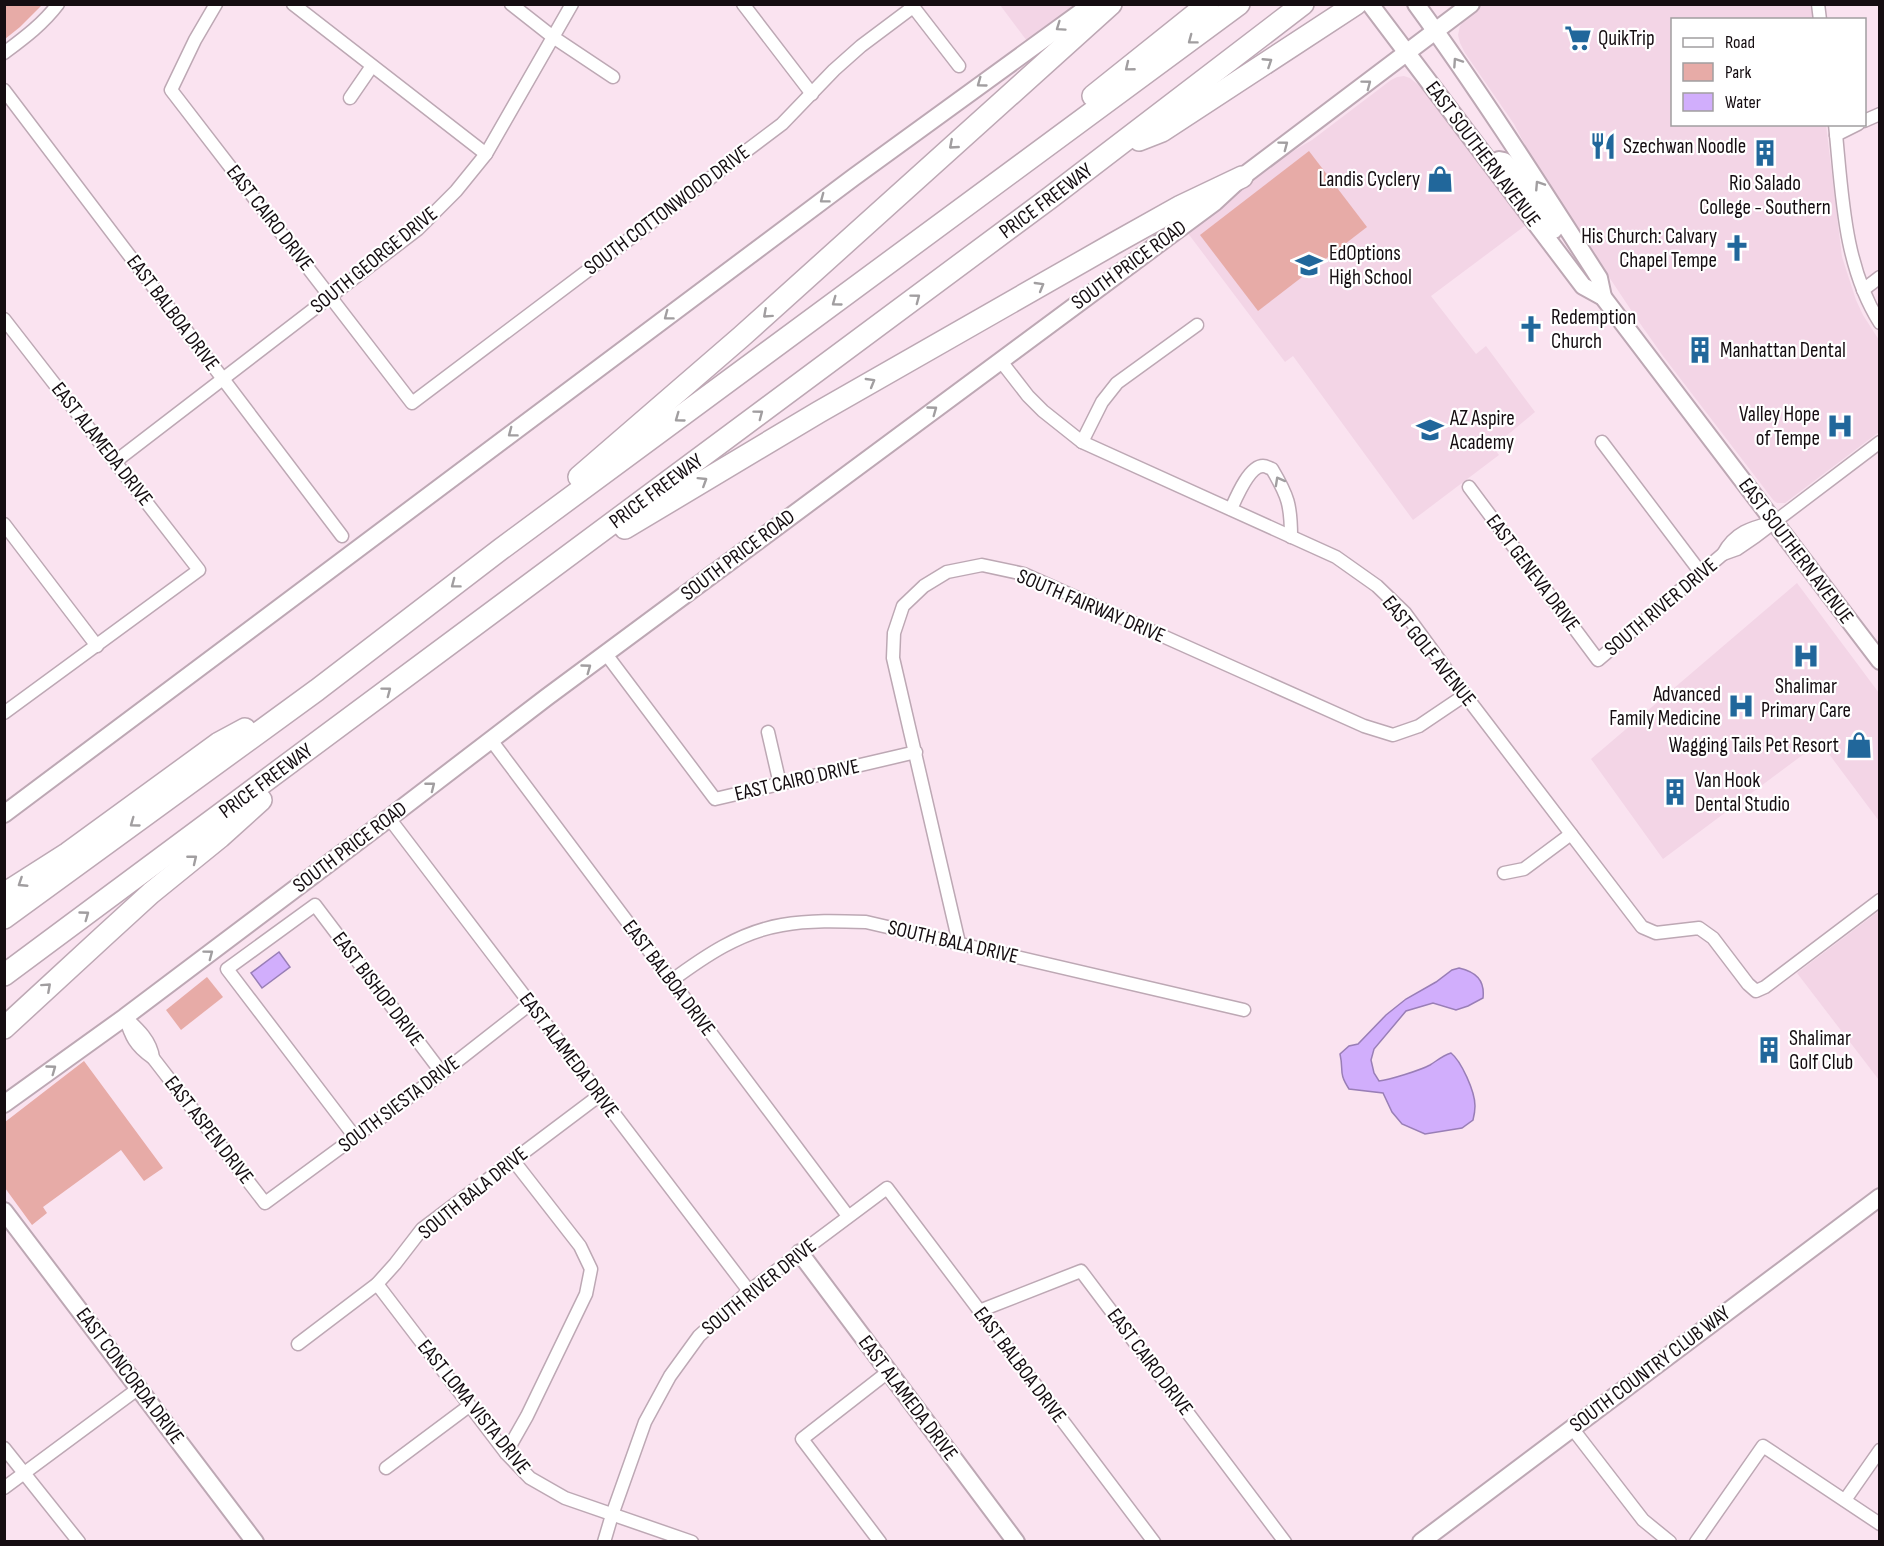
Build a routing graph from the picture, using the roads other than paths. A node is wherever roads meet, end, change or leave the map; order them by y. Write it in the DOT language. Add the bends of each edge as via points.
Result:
graph roads {
  1 [pos="58,4"];
  2 [pos="216,4"];
  3 [pos="293,4"];
  4 [pos="511,4"];
  5 [pos="572,4"];
  6 [pos="743,4"];
  7 [pos="1092,4"];
  8 [pos="1111,4"];
  9 [pos="1208,4"];
  10 [pos="1239,4"];
  11 [pos="1303,4"];
  12 [pos="1356,4"];
  13 [pos="1370,4"];
  14 [pos="1416,4"];
  15 [pos="1471,4"];
  16 [pos="912,6"];
  17 [pos="1436,32"];
  18 [pos="553,37"];
  19 [pos="4,52"];
  20 [pos="1407,54"];
  21 [pos="372,66"];
  22 [pos="959,66"];
  23 [pos="613,77"];
  24 [pos="4,90"];
  25 [pos="812,94"];
  26 [pos="350,98"];
  27 [pos="1880,114"];
  28 [pos="1866,120"];
  29 [pos="1836,130"];
  30 [pos="486,154"];
  31 [pos="1109,154"];
  32 [pos="1492,165"];
  33 [pos="1242,177"];
  34 [pos="968,205"];
  35 [pos="1880,277"];
  36 [pos="1599,278"];
  37 [pos="1863,290"];
  38 [pos="330,297"];
  39 [pos="1603,297"];
  40 [pos="4,319"];
  41 [pos="1880,323"];
  42 [pos="1197,325"];
  43 [pos="1000,360"];
  44 [pos="223,379"];
  45 [pos="412,403"];
  46 [pos="1082,442"];
  47 [pos="1602,442"];
  48 [pos="1880,442"];
  49 [pos="116,461"];
  50 [pos="1469,487"];
  51 [pos="1231,509"];
  52 [pos="1774,522"];
  53 [pos="4,524"];
  54 [pos="342,536"];
  55 [pos="1291,537"];
  56 [pos="501,549"];
  57 [pos="1701,573"];
  58 [pos="544,574"];
  59 [pos="97,646"];
  60 [pos="606,654"];
  61 [pos="1598,660"];
  62 [pos="1880,661"];
  63 [pos="317,690"];
  64 [pos="1465,695"];
  65 [pos="4,713"];
  66 [pos="340,726"];
  67 [pos="768,732"];
  68 [pos="491,740"];
  69 [pos="916,752"];
  70 [pos="780,784"];
  71 [pos="4,814"];
  72 [pos="389,818"];
  73 [pos="1571,834"];
  74 [pos="1504,873"];
  75 [pos="4,894"];
  76 [pos="1880,900"];
  77 [pos="4,918"];
  78 [pos="959,944"];
  79 [pos="4,975"];
  80 [pos="671,981"];
  81 [pos="530,1004"];
  82 [pos="1244,1010"];
  83 [pos="124,1017"];
  84 [pos="4,1028"];
  85 [pos="442,1073"];
  86 [pos="600,1095"];
  87 [pos="4,1104"];
  88 [pos="355,1137"];
  89 [pos="513,1160"];
  90 [pos="887,1188"];
  91 [pos="1880,1197"];
  92 [pos="266,1203"];
  93 [pos="4,1211"];
  94 [pos="848,1216"];
  95 [pos="800,1253"];
  96 [pos="377,1284"];
  97 [pos="749,1291"];
  98 [pos="979,1311"];
  99 [pos="298,1344"];
  100 [pos="888,1372"];
  101 [pos="139,1388"];
  102 [pos="469,1406"];
  103 [pos="1572,1428"];
  104 [pos="4,1448"];
  105 [pos="1880,1450"];
  106 [pos="506,1453"];
  107 [pos="386,1468"];
  108 [pos="25,1472"];
  109 [pos="4,1488"];
  110 [pos="1845,1500"];
  111 [pos="612,1515"];
  112 [pos="1880,1524"];
  113 [pos="79,1542"];
  114 [pos="255,1542"];
  115 [pos="604,1542"];
  116 [pos="692,1542"];
  117 [pos="880,1542"];
  118 [pos="1016,1542"];
  119 [pos="1154,1542"];
  120 [pos="1286,1542"];
  121 [pos="1421,1542"];
  122 [pos="1670,1542"];
  123 [pos="1696,1542"];
  1 -- 19 [label="street" via="42,23"];
  2 -- 38 [label="street, EAST CAIRO DRIVE" via="171,90"];
  3 -- 21 [label="street"];
  4 -- 18 [label="street"];
  5 -- 18 [label="street, SOUTH GEORGE DRIVE"];
  6 -- 25 [label="street"];
  7 -- 71 [label="main road, one-way" via="854,177"];
  8 -- 56 [label="highway, one-way"];
  9 -- 34 [label="highway, one-way" via="1020,153"];
  10 -- 34 [label="highway, PRICE FREEWAY, one-way"];
  11 -- 31 [label="highway, PRICE FREEWAY"];
  31 -- 12 [label="highway, one-way" via="1161,131"];
  13 -- 20 [label="main road, EAST SOUTHERN AVENUE"];
  14 -- 17 [label="main road, EAST SOUTHERN AVENUE"];
  15 -- 17 [label="main road, SOUTH PRICE ROAD"];
  16 -- 22 [label="street"];
  16 -- 25 [label="street, SOUTH COTTONWOOD DRIVE" via="861,46"];
  17 -- 20 [label="main road, SOUTH PRICE ROAD"];
  36 -- 17 [label="main road, EAST SOUTHERN AVENUE, one-way"];
  18 -- 23 [label="street"];
  18 -- 30 [label="street, SOUTH GEORGE DRIVE"];
  20 -- 32 [label="main road, EAST SOUTHERN AVENUE"];
  33 -- 20 [label="main road, SOUTH PRICE ROAD, one-way"];
  21 -- 26 [label="street"];
  21 -- 30 [label="street"];
  24 -- 44 [label="street, EAST BALBOA DRIVE"];
  25 -- 45 [label="street, SOUTH COTTONWOOD DRIVE" via="782,124"];
  27 -- 28 [label="street"];
  29 -- 37 [label="street" via="1849,246"];
  30 -- 38 [label="street, SOUTH GEORGE DRIVE" via="418,229"];
  58 -- 31 [label="highway, PRICE FREEWAY, one-way"];
  32 -- 36 [label="main road" via="1499,160 1509,166 1572,254"];
  32 -- 39 [label="main road, EAST SOUTHERN AVENUE" via="1583,286"];
  33 -- 43 [label="main road, SOUTH PRICE ROAD" via="1215,202"];
  58 -- 33 [label="highway, one-way" via="1113,244"];
  34 -- 56 [label="highway, PRICE FREEWAY, one-way"];
  35 -- 37 [label="street"];
  36 -- 39 [label="main road, EAST SOUTHERN AVENUE"];
  37 -- 41 [label="street"];
  38 -- 44 [label="street, SOUTH GEORGE DRIVE"];
  38 -- 45 [label="street, EAST CAIRO DRIVE"];
  39 -- 52 [label="main road, EAST SOUTHERN AVENUE"];
  40 -- 49 [label="street, EAST ALAMEDA DRIVE"];
  42 -- 46 [label="street" via="1117,383 1102,402"];
  43 -- 46 [label="street, EAST GOLF AVENUE" via="1035,404"];
  60 -- 43 [label="main road, SOUTH PRICE ROAD, one-way"];
  44 -- 49 [label="street, SOUTH GEORGE DRIVE"];
  44 -- 54 [label="street, EAST BALBOA DRIVE"];
  46 -- 51 [label="street, EAST GOLF AVENUE"];
  47 -- 57 [label="street"];
  48 -- 52 [label="street, SOUTH RIVER DRIVE"];
  49 -- 59 [label="street, EAST ALAMEDA DRIVE" via="199,570"];
  50 -- 61 [label="street, EAST GENEVA DRIVE"];
  51 -- 55 [label="street, EAST GOLF AVENUE"];
  55 -- 51 [label="street, one-way" via="1291,511 1284,488 1272,469 1256,468"];
  52 -- 57 [label="street, SOUTH RIVER DRIVE"];
  52 -- 62 [label="main road, EAST SOUTHERN AVENUE"];
  53 -- 59 [label="street"];
  55 -- 64 [label="street, EAST GOLF AVENUE" via="1335,557 1377,586 1405,613"];
  56 -- 63 [label="highway, PRICE FREEWAY, one-way"];
  57 -- 61 [label="street, SOUTH RIVER DRIVE"];
  66 -- 58 [label="highway, PRICE FREEWAY, one-way"];
  59 -- 65 [label="street"];
  68 -- 60 [label="main road, SOUTH PRICE ROAD, one-way"];
  60 -- 70 [label="street, EAST CAIRO DRIVE" via="715,799"];
  63 -- 75 [label="highway, one-way" via="219,743 68,853"];
  63 -- 77 [label="highway, PRICE FREEWAY, one-way"];
  64 -- 69 [label="street, SOUTH FAIRWAY DRIVE" via="1419,726 1392,735 1024,574 982,565 947,572 903,606 894,633 893,658"];
  64 -- 73 [label="street, EAST GOLF AVENUE"];
  79 -- 66 [label="highway, PRICE FREEWAY, one-way"];
  84 -- 66 [label="highway, one-way"];
  67 -- 70 [label="street"];
  72 -- 68 [label="main road, SOUTH PRICE ROAD, one-way"];
  68 -- 80 [label="street, EAST BALBOA DRIVE"];
  69 -- 70 [label="street, EAST CAIRO DRIVE"];
  69 -- 78 [label="street, SOUTH FAIRWAY DRIVE"];
  72 -- 81 [label="street, EAST ALAMEDA DRIVE"];
  83 -- 72 [label="main road, SOUTH PRICE ROAD, one-way"];
  73 -- 74 [label="street" via="1524,869"];
  73 -- 76 [label="street, EAST GOLF AVENUE" via="1642,927 1656,933 1699,928 1713,938 1756,991"];
  78 -- 80 [label="street, SOUTH BALA DRIVE" via="866,922 781,925 744,936 707,955"];
  78 -- 82 [label="street, SOUTH BALA DRIVE"];
  80 -- 94 [label="street, EAST BALBOA DRIVE"];
  81 -- 85 [label="street, SOUTH SIESTA DRIVE"];
  81 -- 86 [label="street, EAST ALAMEDA DRIVE"];
  87 -- 83 [label="main road, SOUTH PRICE ROAD, one-way"];
  83 -- 92 [label="street, EAST ASPEN DRIVE" via="131,1036 153,1058"];
  85 -- 88 [label="street, SOUTH SIESTA DRIVE"];
  85 -- 88 [label="street, EAST BISHOP DRIVE" via="315,905 227,969"];
  86 -- 89 [label="street, SOUTH BALA DRIVE"];
  86 -- 97 [label="street, EAST ALAMEDA DRIVE"];
  88 -- 92 [label="street, SOUTH SIESTA DRIVE"];
  89 -- 96 [label="street, SOUTH BALA DRIVE" via="422,1229"];
  89 -- 106 [label="street" via="580,1246 591,1269 586,1294"];
  90 -- 94 [label="street, SOUTH RIVER DRIVE"];
  90 -- 98 [label="street, EAST BALBOA DRIVE"];
  91 -- 103 [label="main road, SOUTH COUNTRY CLUB WAY"];
  93 -- 101 [label="main road, EAST CONCORDA DRIVE"];
  94 -- 95 [label="street, SOUTH RIVER DRIVE"];
  95 -- 97 [label="street, SOUTH RIVER DRIVE"];
  95 -- 100 [label="main road, EAST ALAMEDA DRIVE"];
  96 -- 99 [label="street, SOUTH BALA DRIVE"];
  96 -- 102 [label="street, EAST LOMA VISTA DRIVE"];
  97 -- 111 [label="street, SOUTH RIVER DRIVE" via="699,1336 670,1376 645,1422"];
  98 -- 119 [label="street, EAST BALBOA DRIVE"];
  98 -- 120 [label="street, EAST CAIRO DRIVE" via="1081,1271"];
  100 -- 117 [label="street" via="802,1439"];
  100 -- 118 [label="main road, EAST ALAMEDA DRIVE"];
  101 -- 108 [label="street"];
  101 -- 114 [label="main road, EAST CONCORDA DRIVE"];
  102 -- 106 [label="street, EAST LOMA VISTA DRIVE"];
  102 -- 107 [label="street"];
  103 -- 121 [label="main road, SOUTH COUNTRY CLUB WAY"];
  103 -- 122 [label="street" via="1643,1520"];
  104 -- 108 [label="street"];
  105 -- 110 [label="street"];
  106 -- 111 [label="street, EAST LOMA VISTA DRIVE" via="530,1478 565,1498"];
  108 -- 109 [label="street"];
  108 -- 113 [label="street"];
  110 -- 112 [label="street"];
  110 -- 123 [label="street" via="1763,1446"];
  111 -- 115 [label="street, SOUTH RIVER DRIVE"];
  111 -- 116 [label="street, EAST LOMA VISTA DRIVE"];
}
